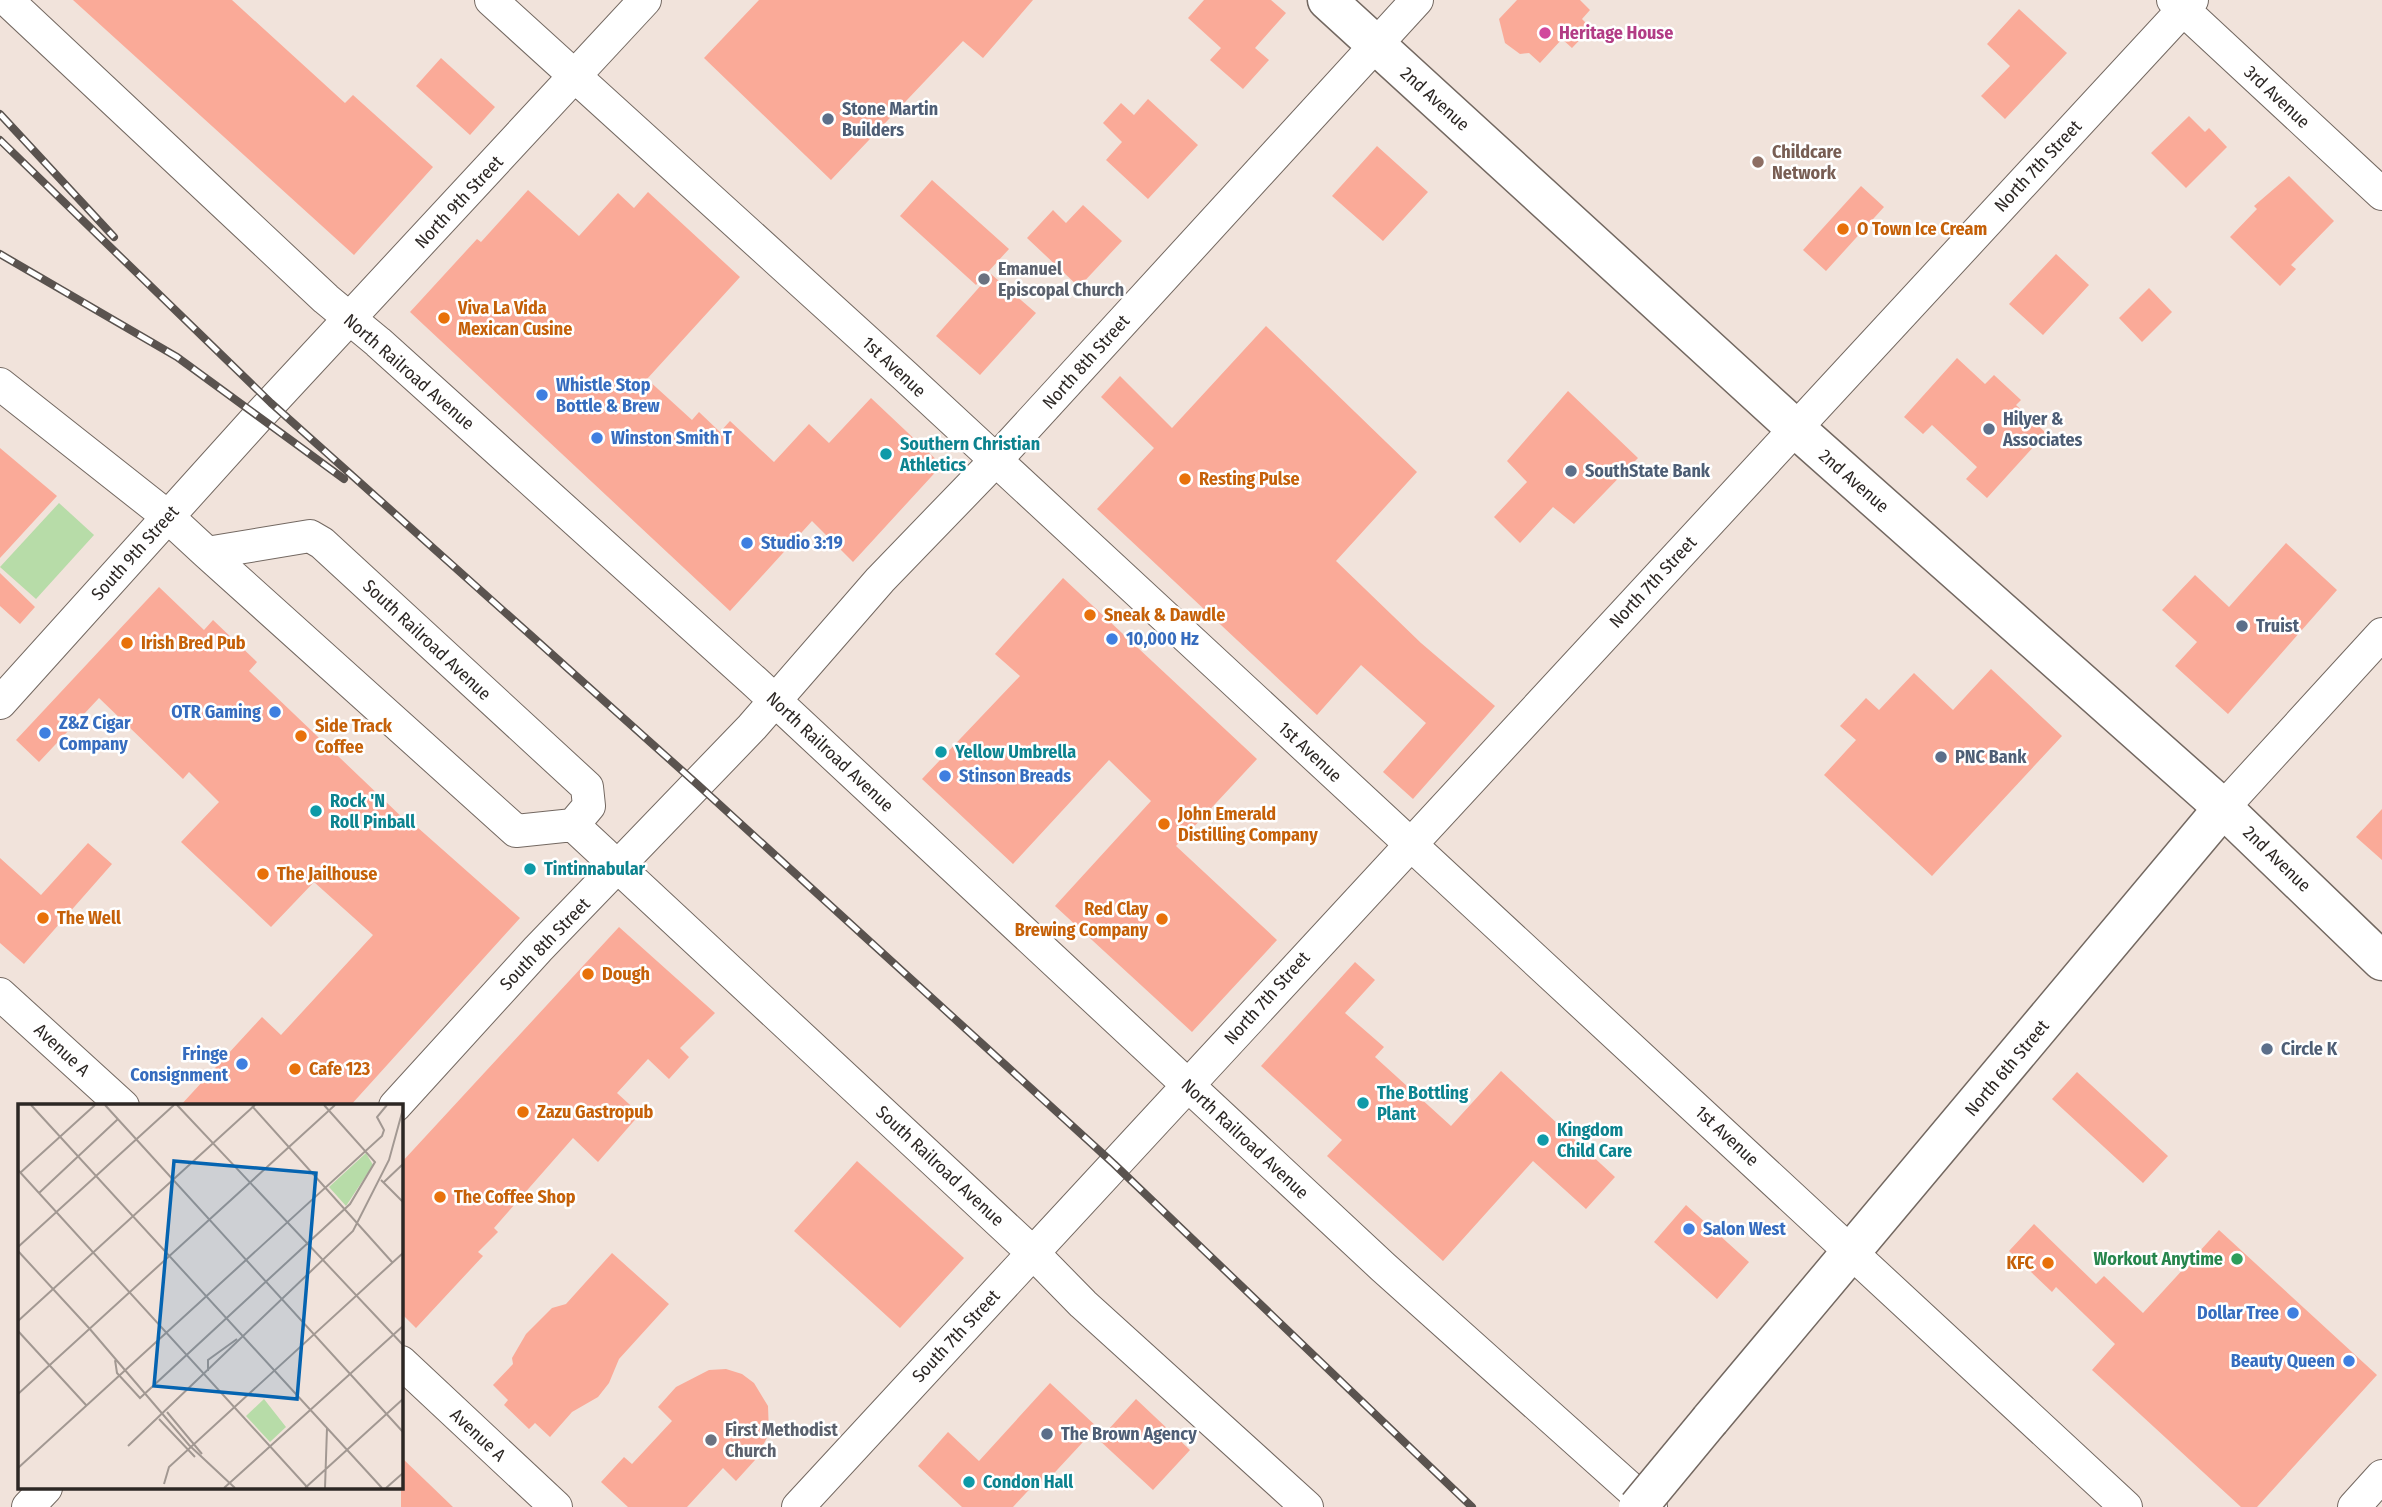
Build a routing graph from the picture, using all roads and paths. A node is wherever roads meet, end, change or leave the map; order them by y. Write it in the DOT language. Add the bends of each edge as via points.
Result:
graph roads {
  1 [pos="6,0"];
  2 [pos="491,0"];
  3 [pos="645,0"];
  4 [pos="1327,0"];
  5 [pos="1417,0"];
  6 [pos="2182,3"];
  7 [pos="1376,44"];
  8 [pos="575,77"];
  9 [pos="2382,194"];
  10 [pos="349,320"];
  11 [pos="0,384"];
  12 [pos="271,403"];
  13 [pos="1795,428"];
  14 [pos="995,461"];
  15 [pos="167,516"];
  16 [pos="207,553"];
  17 [pos="2382,634"];
  18 [pos="776,701"];
  19 [pos="0,704"];
  20 [pos="697,784"];
  21 [pos="2223,808"];
  22 [pos="573,825"];
  23 [pos="1410,844"];
  24 [pos="620,866"];
  25 [pos="2382,961"];
  26 [pos="0,994"];
  27 [pos="1188,1086"];
  28 [pos="121,1104"];
  29 [pos="397,1104"];
  30 [pos="1114,1164"];
  31 [pos="1853,1251"];
  32 [pos="1033,1253"];
  33 [pos="402,1363"];
  34 [pos="2382,1476"];
  35 [pos="44,1490"];
  36 [pos="29,1507"];
  37 [pos="556,1507"];
  38 [pos="798,1507"];
  39 [pos="1307,1507"];
  40 [pos="1637,1507"];
  41 [pos="1651,1507"];
  42 [pos="2126,1507"];
  43 [pos="2354,1507"];
  1 -- 10 [label="street, North Railroad Avenue"];
  2 -- 8 [label="street, 1st Avenue"];
  3 -- 8 [label="street, North 9th Street"];
  4 -- 7 [label="main road, 2nd Avenue"];
  5 -- 7 [label="street, North 8th Street"];
  6 -- 9 [label="street, 3rd Avenue"];
  6 -- 13 [label="street, North 7th Street"];
  7 -- 13 [label="main road, 2nd Avenue"];
  7 -- 14 [label="street, North 8th Street"];
  8 -- 10 [label="street, North 9th Street"];
  8 -- 14 [label="street, 1st Avenue"];
  10 -- 12 [label="street, North 9th Street"];
  10 -- 18 [label="street, North Railroad Avenue"];
  11 -- 15 [label="street"];
  12 -- 15 [label="street, South 9th Street"];
  13 -- 21 [label="main road, 2nd Avenue"];
  13 -- 23 [label="street, North 7th Street"];
  14 -- 18 [label="street, North 8th Street" via="880,580"];
  14 -- 23 [label="street, 1st Avenue"];
  15 -- 16 [label="street"];
  15 -- 19 [label="street, South 9th Street"];
  16 -- 22 [label="street" via="516,831"];
  16 -- 22 [label="street, South Railroad Avenue" via="310,536 322,543 587,788 590,806"];
  17 -- 21 [label="street, North 6th Street"];
  18 -- 20 [label="street, North 8th Street"];
  18 -- 27 [label="street, North Railroad Avenue"];
  20 -- 24 [label="street, South 8th Street"];
  21 -- 25 [label="main road, 2nd Avenue"];
  21 -- 31 [label="main road, North 6th Street"];
  22 -- 24 [label="street, South Railroad Avenue"];
  23 -- 27 [label="street, North 7th Street"];
  23 -- 31 [label="street, 1st Avenue"];
  24 -- 29 [label="street, South 8th Street"];
  24 -- 32 [label="street, South Railroad Avenue"];
  26 -- 28 [label="street, Avenue A"];
  27 -- 30 [label="street, North 7th Street"];
  27 -- 41 [label="street, North Railroad Avenue"];
  30 -- 32 [label="street, South 7th Street"];
  31 -- 40 [label="main road, North 6th Street, bridge"];
  31 -- 42 [label="street, 1st Avenue"];
  32 -- 38 [label="street, South 7th Street"];
  32 -- 39 [label="street, South Railroad Avenue"];
  33 -- 37 [label="street, Avenue A"];
  34 -- 43 [label="street"];
  35 -- 36 [label="street"];
}
